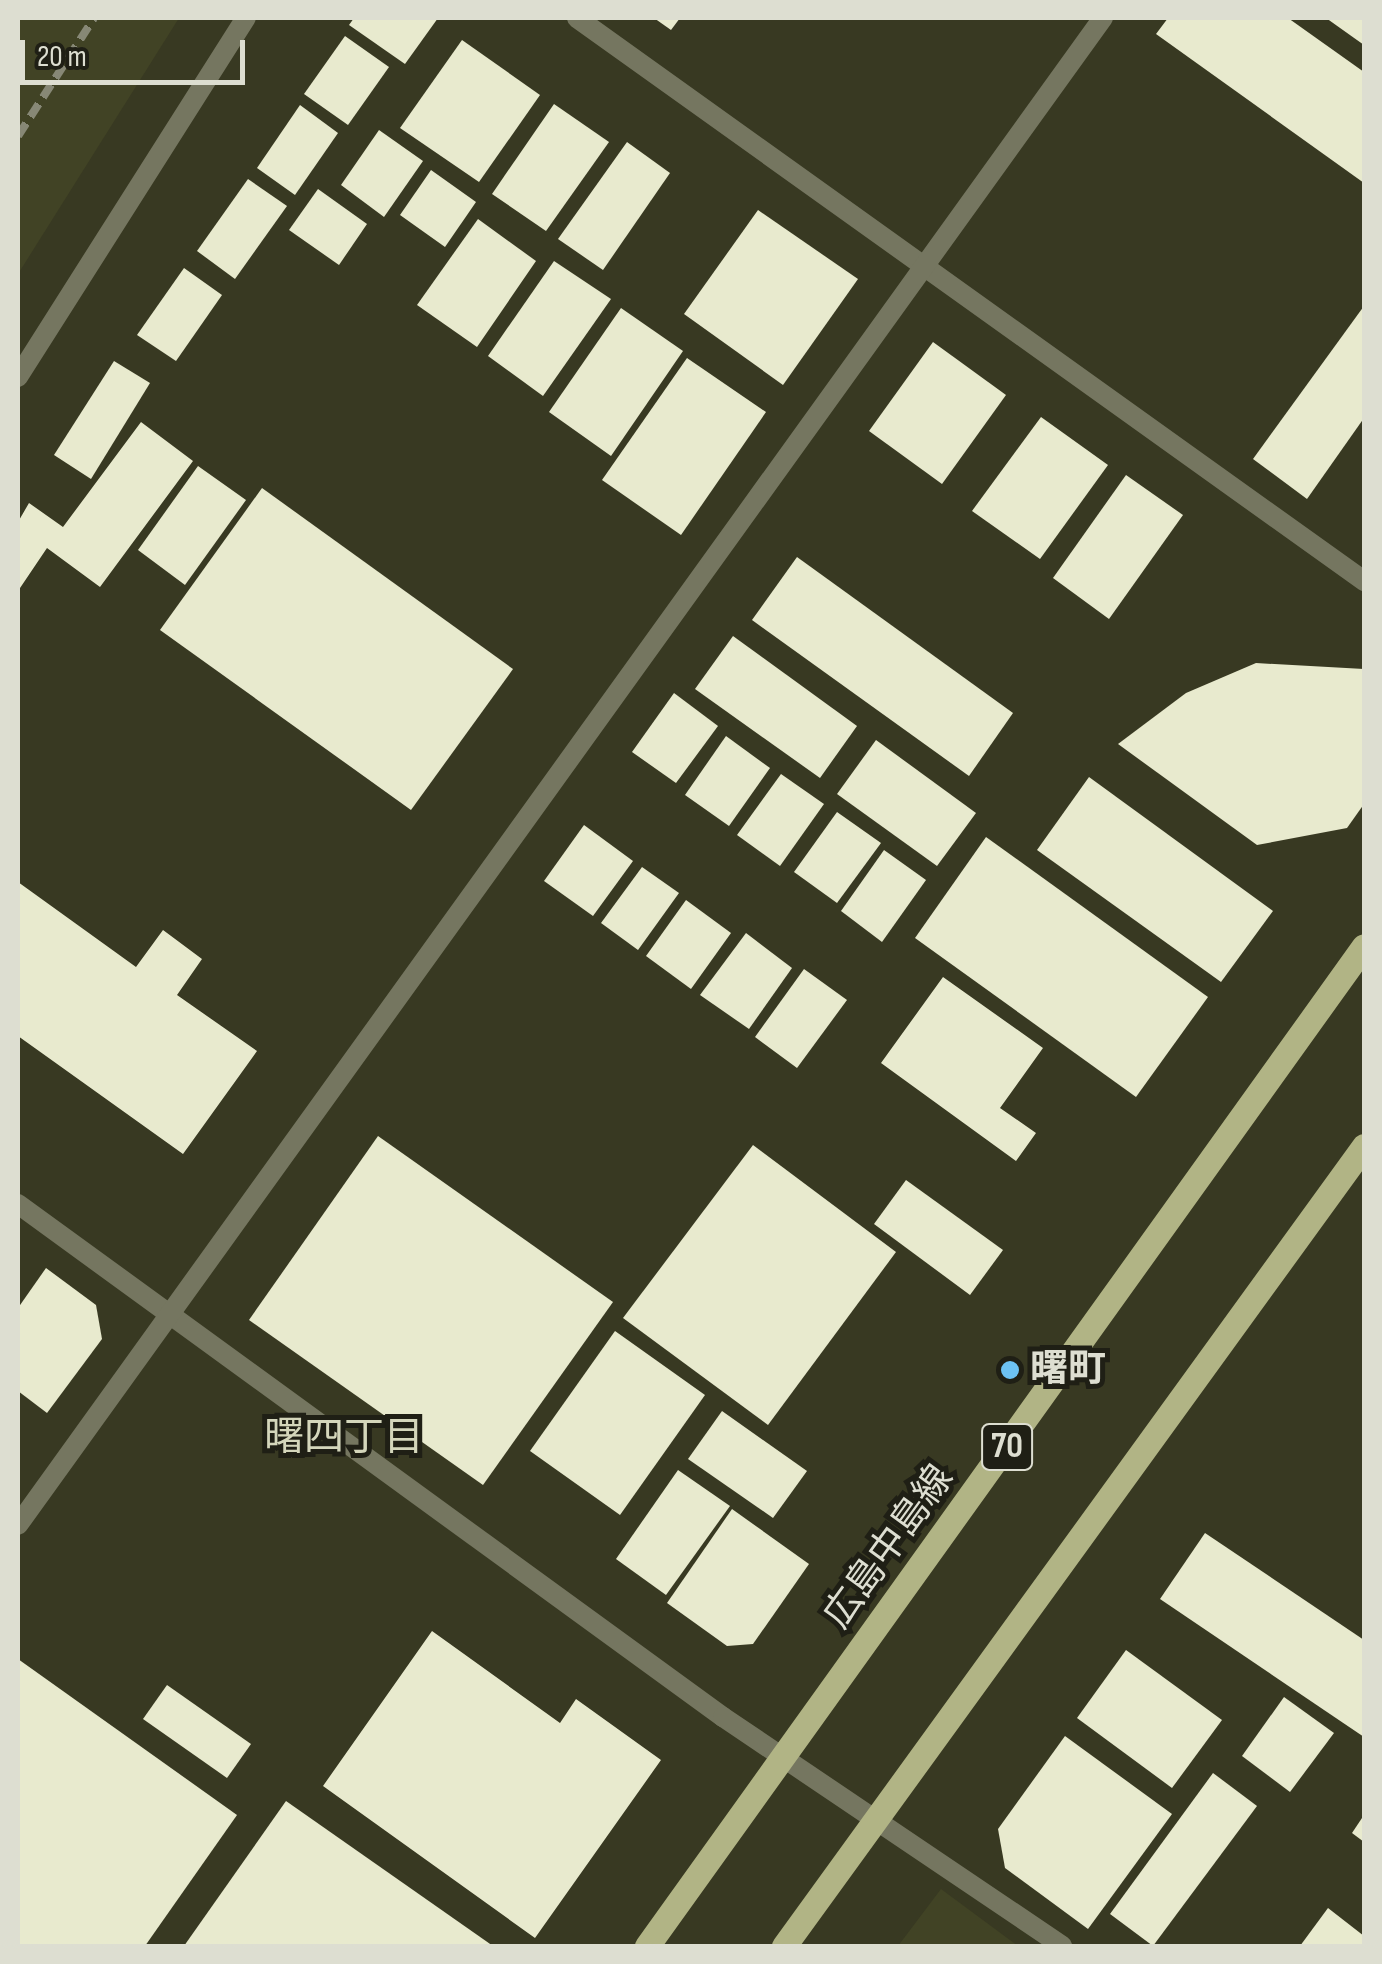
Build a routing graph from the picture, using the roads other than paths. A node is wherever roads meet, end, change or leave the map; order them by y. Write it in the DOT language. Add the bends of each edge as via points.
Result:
graph roads {
  1 [pos="246,18"];
  2 [pos="577,18"];
  3 [pos="1103,18"];
  4 [pos="924,266"];
  5 [pos="18,377"];
  6 [pos="1364,581"];
  7 [pos="1364,946"];
  8 [pos="1364,1146"];
  9 [pos="18,1204"];
  10 [pos="170,1314"];
  11 [pos="18,1526"];
  12 [pos="782,1759"];
  13 [pos="876,1819"];
  14 [pos="648,1946"];
  15 [pos="784,1946"];
  16 [pos="1062,1946"];
  1 -- 5 [label="street"];
  2 -- 4 [label="street"];
  3 -- 4 [label="street"];
  4 -- 6 [label="street"];
  4 -- 10 [label="street"];
  7 -- 12 [label="main road, 広島中島線 / 70"];
  8 -- 13 [label="main road"];
  9 -- 10 [label="street"];
  10 -- 11 [label="street"];
  10 -- 12 [label="street"];
  12 -- 13 [label="street"];
  12 -- 14 [label="main road, 広島中島線 / 70"];
  13 -- 15 [label="main road"];
  13 -- 16 [label="street"];
}
